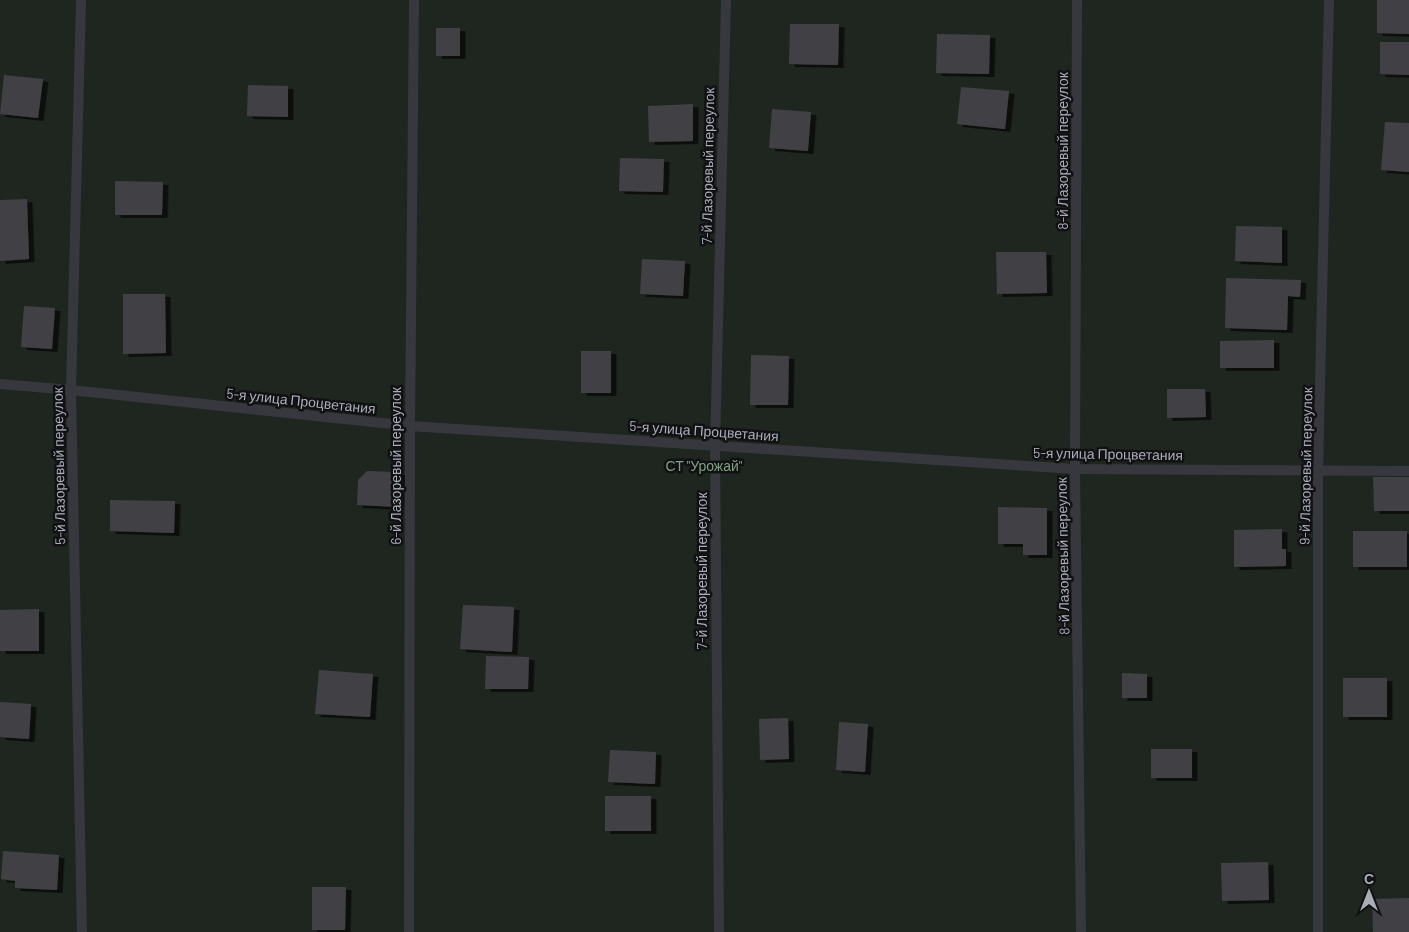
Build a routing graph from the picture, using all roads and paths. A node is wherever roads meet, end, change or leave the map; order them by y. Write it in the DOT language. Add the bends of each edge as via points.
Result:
graph roads {
  1 [pos="81,0"];
  2 [pos="414,0"];
  3 [pos="726,0"];
  4 [pos="1077,0"];
  5 [pos="1329,0"];
  6 [pos="0,384"];
  7 [pos="70,390"];
  8 [pos="410,426"];
  9 [pos="715,446"];
  10 [pos="1076,469"];
  11 [pos="1318,470"];
  12 [pos="1409,471"];
  13 [pos="82,932"];
  14 [pos="409,932"];
  15 [pos="719,932"];
  16 [pos="1081,932"];
  17 [pos="1318,932"];
  1 -- 7 [label="lane, 5-й Лазоревый переулок"];
  2 -- 8 [label="lane, 6-й Лазоревый переулок"];
  3 -- 9 [label="lane, 7-й Лазоревый переулок"];
  4 -- 10 [label="lane, 8-й Лазоревый переулок"];
  5 -- 11 [label="lane, 9-й Лазоревый переулок"];
  6 -- 7 [label="lane, 5-я улица Процветания"];
  7 -- 8 [label="lane, 5-я улица Процветания"];
  7 -- 13 [label="lane, 5-й Лазоревый переулок"];
  8 -- 9 [label="lane, 5-я улица Процветания"];
  8 -- 14 [label="lane, 6-й Лазоревый переулок"];
  9 -- 10 [label="lane, 5-я улица Процветания"];
  9 -- 15 [label="lane, 7-й Лазоревый переулок"];
  10 -- 11 [label="lane, 5-я улица Процветания"];
  10 -- 16 [label="lane, 8-й Лазоревый переулок"];
  11 -- 12 [label="lane, 5-я улица Процветания"];
  11 -- 17 [label="lane, 9-й Лазоревый переулок"];
}
